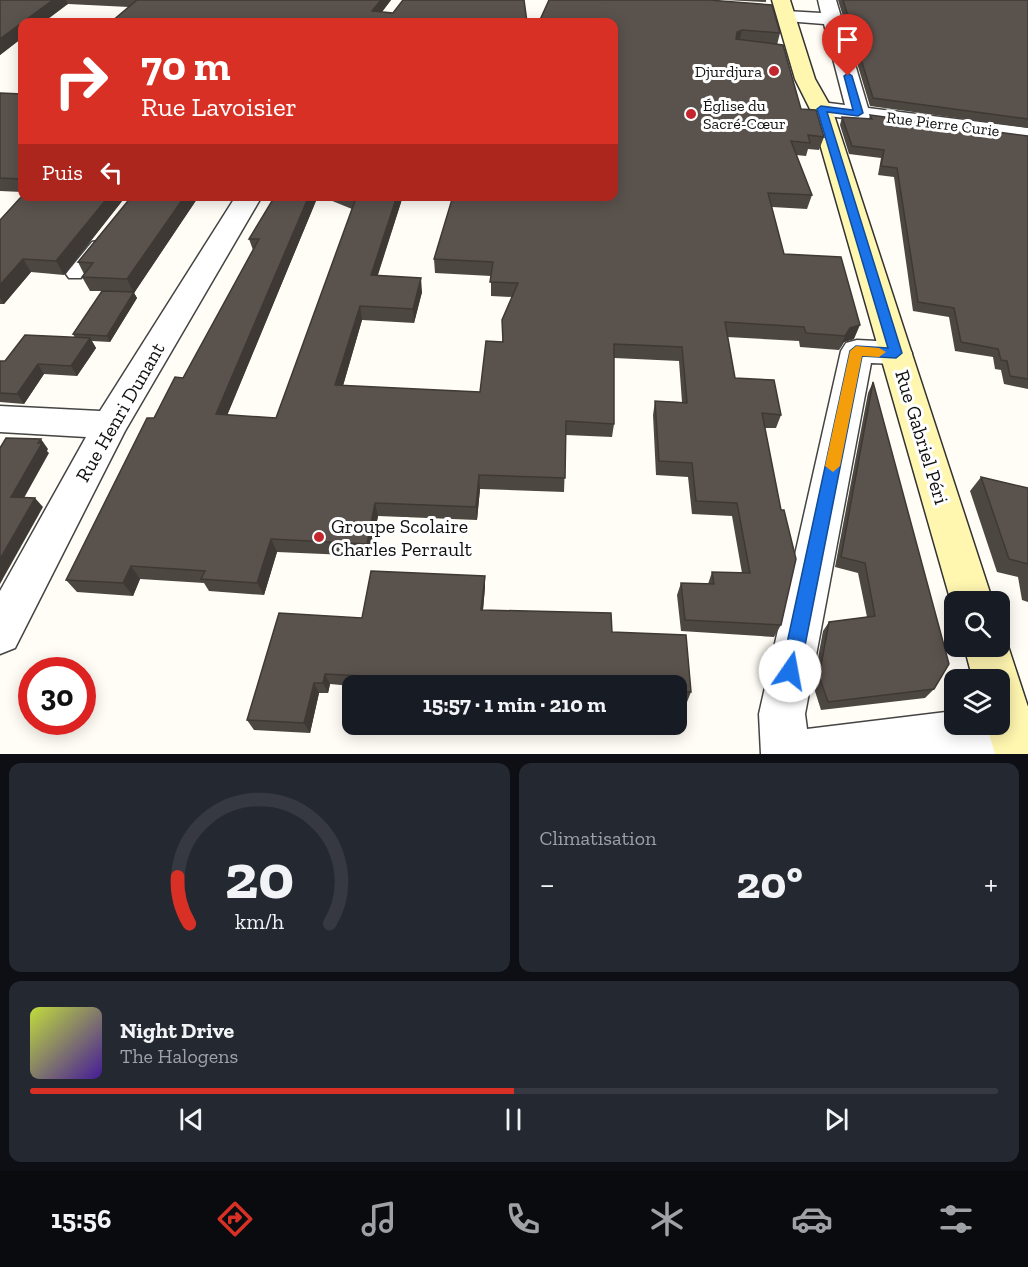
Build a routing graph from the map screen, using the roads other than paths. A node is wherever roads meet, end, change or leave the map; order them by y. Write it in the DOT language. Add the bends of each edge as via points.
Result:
graph roads {
  1 [pos="779,8"];
  2 [pos="830,10"];
  3 [pos="821,109"];
  4 [pos="858,113"];
  5 [pos="1028,135"];
  6 [pos="242,201"];
  7 [pos="110,231"];
  8 [pos="75,274"];
  9 [pos="896,353"];
  10 [pos="0,419"];
  11 [pos="110,425"];
  12 [pos="969,591"];
  13 [pos="0,633"];
  14 [pos="1015,725"];
  15 [pos="785,754"];
  16 [pos="802,754"];
  1 -- 2 [label="street"];
  1 -- 3 [label="main road, Rue Gabriel Péri" via="792,52"];
  2 -- 4 [label="street"];
  3 -- 4 [label="street, Rue Pierre Curie"];
  3 -- 9 [label="main road, Rue Gabriel Péri"];
  4 -- 5 [label="street, Rue Pierre Curie"];
  6 -- 11 [label="street, Rue Henri Dunant"];
  7 -- 8 [label="lane"];
  9 -- 12 [label="main road, Rue Gabriel Péri"];
  9 -- 15 [label="street" via="856,351 782,714"];
  10 -- 11 [label="street"];
  11 -- 13 [label="street, Rue Henri Dunant"];
  14 -- 16 [label="street"];
}
